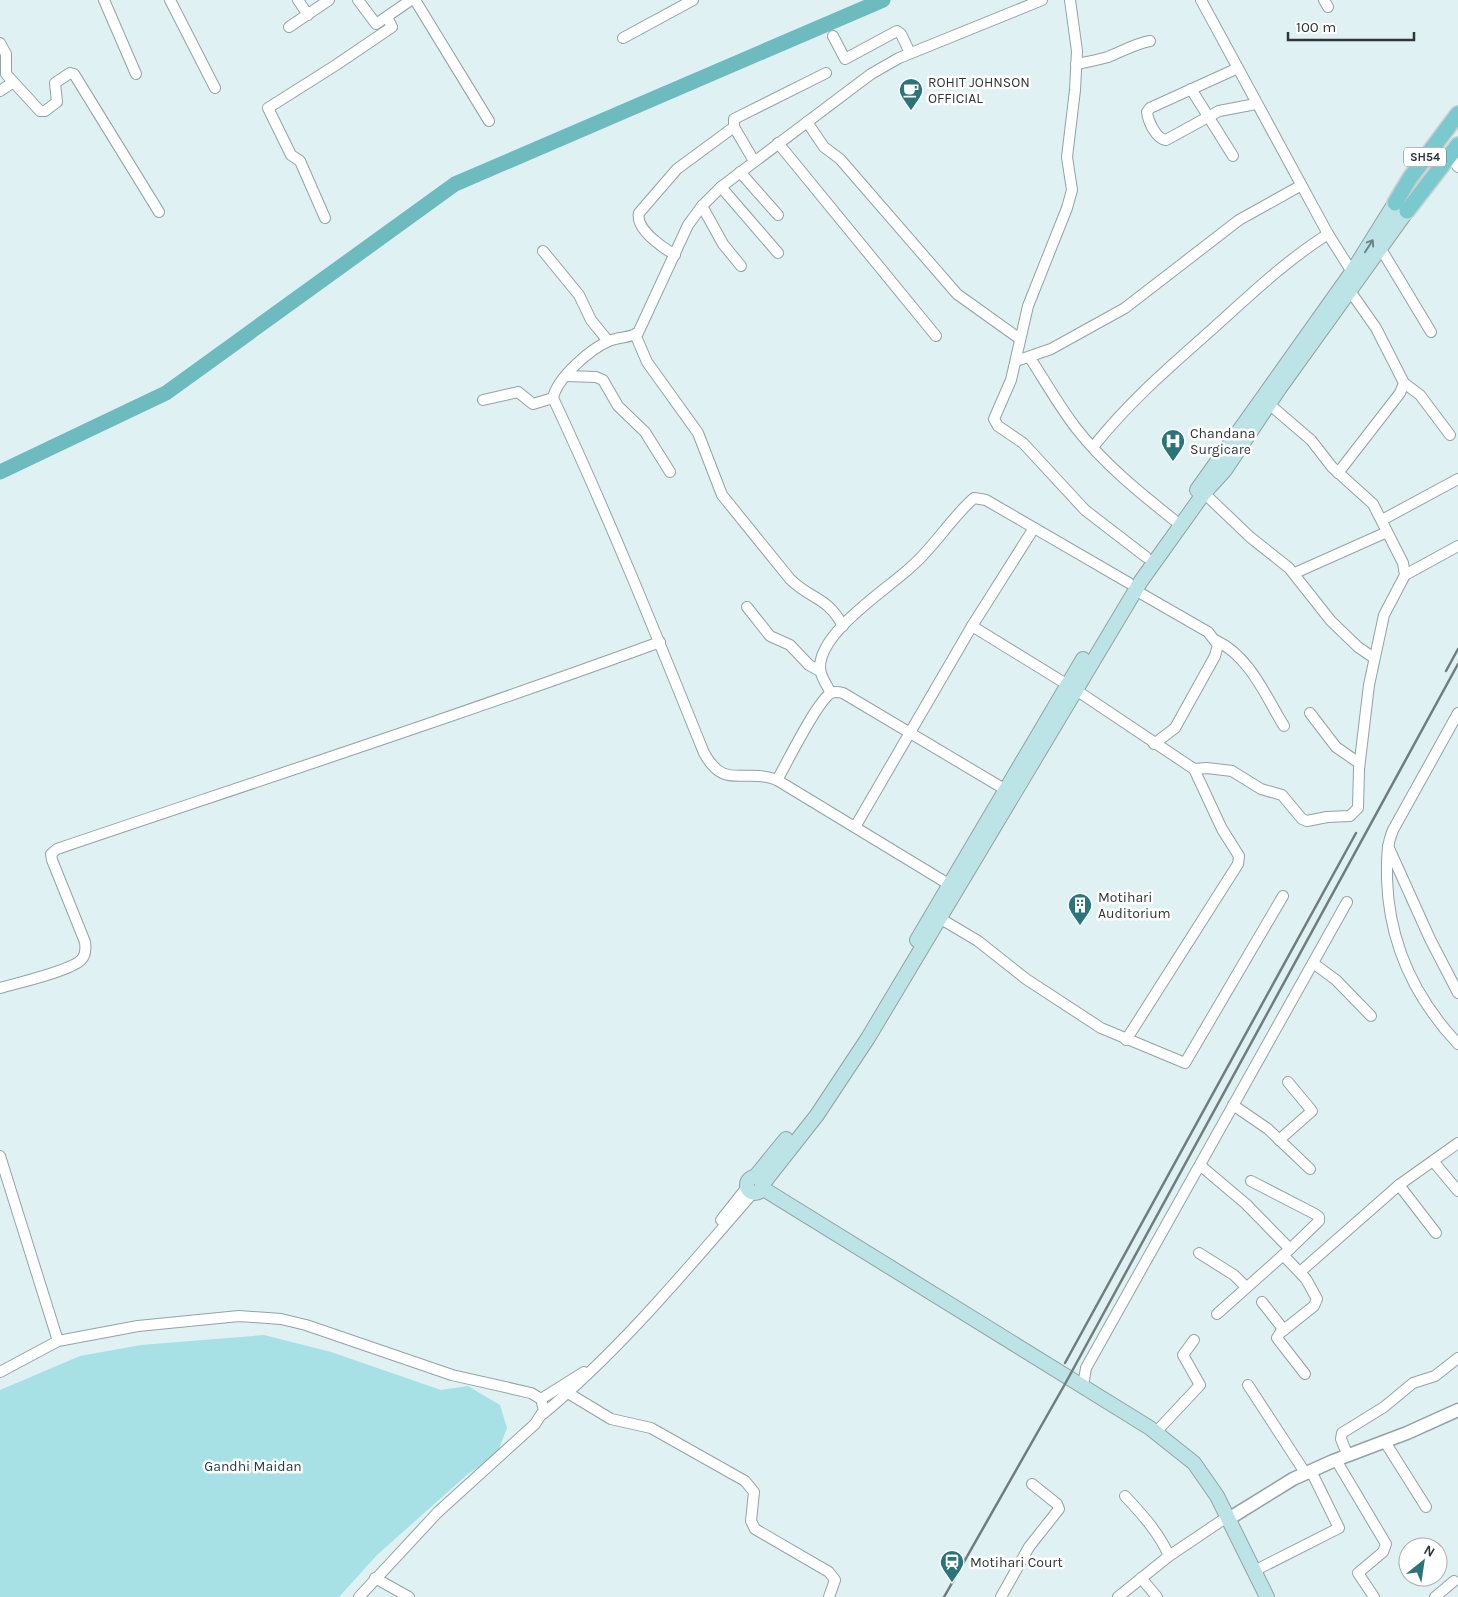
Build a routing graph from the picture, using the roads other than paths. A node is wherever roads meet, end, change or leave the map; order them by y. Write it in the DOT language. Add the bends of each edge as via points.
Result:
graph roads {
  1 [pos="104,0"];
  2 [pos="170,0"];
  3 [pos="298,0"];
  4 [pos="330,0"];
  5 [pos="358,0"];
  6 [pos="413,0"];
  7 [pos="693,0"];
  8 [pos="1042,0"];
  9 [pos="1070,0"];
  10 [pos="1201,0"];
  11 [pos="308,15"];
  12 [pos="387,17"];
  13 [pos="289,27"];
  14 [pos="832,36"];
  15 [pos="623,38"];
  16 [pos="1150,41"];
  17 [pos="0,43"];
  18 [pos="910,53"];
  19 [pos="1076,64"];
  20 [pos="1238,68"];
  21 [pos="826,72"];
  22 [pos="136,74"];
  23 [pos="12,83"];
  24 [pos="215,88"];
  25 [pos="1191,89"];
  26 [pos="0,91"];
  27 [pos="1256,104"];
  28 [pos="1458,114"];
  29 [pos="1207,116"];
  30 [pos="489,122"];
  31 [pos="807,122"];
  32 [pos="734,127"];
  33 [pos="1458,129"];
  34 [pos="778,143"];
  35 [pos="1233,156"];
  36 [pos="1455,156"];
  37 [pos="754,162"];
  38 [pos="740,172"];
  39 [pos="1300,186"];
  40 [pos="721,187"];
  41 [pos="702,206"];
  42 [pos="1401,207"];
  43 [pos="159,212"];
  44 [pos="778,215"];
  45 [pos="325,218"];
  46 [pos="1328,234"];
  47 [pos="1381,249"];
  48 [pos="543,252"];
  49 [pos="675,254"];
  50 [pos="778,254"];
  51 [pos="741,266"];
  52 [pos="1352,272"];
  53 [pos="1350,291"];
  54 [pos="1431,332"];
  55 [pos="635,334"];
  56 [pos="936,336"];
  57 [pos="1020,339"];
  58 [pos="608,342"];
  59 [pos="1030,358"];
  60 [pos="1016,361"];
  61 [pos="566,376"];
  62 [pos="1404,383"];
  63 [pos="553,398"];
  64 [pos="483,400"];
  65 [pos="1270,404"];
  66 [pos="1450,434"];
  67 [pos="1093,447"];
  68 [pos="670,472"];
  69 [pos="1338,473"];
  70 [pos="1458,479"];
  71 [pos="1204,493"];
  72 [pos="1174,520"];
  73 [pos="1382,520"];
  74 [pos="1034,528"];
  75 [pos="1388,532"];
  76 [pos="1458,546"];
  77 [pos="1146,558"];
  78 [pos="1295,573"];
  79 [pos="1405,575"];
  80 [pos="1132,587"];
  81 [pos="747,607"];
  82 [pos="843,626"];
  83 [pos="972,626"];
  84 [pos="1217,641"];
  85 [pos="660,642"];
  86 [pos="1374,658"];
  87 [pos="820,671"];
  88 [pos="1072,688"];
  89 [pos="831,693"];
  90 [pos="1310,713"];
  91 [pos="1458,713"];
  92 [pos="1284,726"];
  93 [pos="910,732"];
  94 [pos="1154,744"];
  95 [pos="1359,763"];
  96 [pos="1194,769"];
  97 [pos="777,780"];
  98 [pos="1010,792"];
  99 [pos="854,827"];
  100 [pos="1388,845"];
  101 [pos="954,887"];
  102 [pos="1282,896"];
  103 [pos="1347,902"];
  104 [pos="941,919"];
  105 [pos="1313,962"];
  106 [pos="0,988"];
  107 [pos="1458,992"];
  108 [pos="1371,1016"];
  109 [pos="1126,1040"];
  110 [pos="1458,1044"];
  111 [pos="1288,1082"];
  112 [pos="1233,1105"];
  113 [pos="1280,1140"];
  114 [pos="1458,1143"];
  115 [pos="0,1156"];
  116 [pos="1433,1161"];
  117 [pos="1201,1166"];
  118 [pos="1310,1169"];
  119 [pos="3,1177"];
  120 [pos="1250,1181"];
  121 [pos="1399,1185"];
  122 [pos="756,1187"];
  123 [pos="1458,1191"];
  124 [pos="1436,1232"];
  125 [pos="1199,1252"];
  126 [pos="1287,1252"];
  127 [pos="1300,1272"];
  128 [pos="1246,1287"];
  129 [pos="1262,1302"];
  130 [pos="1217,1314"];
  131 [pos="1284,1330"];
  132 [pos="1194,1340"];
  133 [pos="58,1341"];
  134 [pos="1458,1358"];
  135 [pos="0,1372"];
  136 [pos="1305,1374"];
  137 [pos="1248,1385"];
  138 [pos="1083,1386"];
  139 [pos="568,1393"];
  140 [pos="541,1399"];
  141 [pos="1458,1410"];
  142 [pos="543,1414"];
  143 [pos="1156,1432"];
  144 [pos="1385,1442"];
  145 [pos="1348,1456"];
  146 [pos="1336,1460"];
  147 [pos="1308,1472"];
  148 [pos="1032,1484"];
  149 [pos="1124,1496"];
  150 [pos="1426,1507"];
  151 [pos="1226,1520"];
  152 [pos="1169,1556"];
  153 [pos="1254,1571"];
  154 [pos="375,1578"];
  155 [pos="1141,1578"];
  156 [pos="1454,1581"];
  157 [pos="359,1597"];
  158 [pos="409,1597"];
  159 [pos="829,1597"];
  160 [pos="1001,1597"];
  161 [pos="1118,1597"];
  162 [pos="1157,1597"];
  163 [pos="1258,1597"];
  164 [pos="1267,1597"];
  165 [pos="1374,1597"];
  166 [pos="1435,1597"];
  1 -- 22 [label="street"];
  2 -- 24 [label="street"];
  3 -- 11 [label="street"];
  4 -- 11 [label="street"];
  5 -- 12 [label="street" via="375,24"];
  6 -- 12 [label="street"];
  6 -- 30 [label="street"];
  7 -- 15 [label="street"];
  8 -- 18 [label="street"];
  9 -- 19 [label="street"];
  10 -- 20 [label="street"];
  11 -- 13 [label="street"];
  12 -- 45 [label="street" via="392,27 268,108 291,155 300,161"];
  14 -- 18 [label="street" via="844,59 897,31"];
  16 -- 19 [label="street" via="1134,44 1106,58"];
  17 -- 23 [label="street" via="6,54 4,71"];
  18 -- 31 [label="street" via="871,74"];
  19 -- 57 [label="street" via="1067,157 1072,190 1028,306"];
  20 -- 25 [label="street"];
  20 -- 27 [label="street"];
  21 -- 32 [label="street" via="736,117"];
  23 -- 26 [label="street"];
  23 -- 43 [label="street" via="42,112 58,100 55,83 70,73 74,74"];
  25 -- 29 [label="street"];
  25 -- 29 [label="street" via="1148,109 1147,114 1159,137 1166,140"];
  27 -- 29 [label="street"];
  27 -- 39 [label="street"];
  28 -- 42 [label="main road, SH54" via="1410,178"];
  29 -- 35 [label="street"];
  31 -- 34 [label="street"];
  31 -- 57 [label="street" via="824,147 840,159 957,294"];
  32 -- 37 [label="street"];
  32 -- 49 [label="street" via="677,169 639,213 640,225"];
  33 -- 42 [label="main road"];
  34 -- 37 [label="street"];
  34 -- 56 [label="street"];
  36 -- 42 [label="main road, SH54"];
  37 -- 38 [label="street"];
  38 -- 40 [label="street"];
  38 -- 44 [label="street"];
  39 -- 46 [label="street"];
  39 -- 59 [label="street" via="1239,220 1125,308"];
  40 -- 41 [label="street"];
  40 -- 50 [label="street"];
  41 -- 49 [label="street" via="688,225"];
  41 -- 51 [label="street" via="723,244"];
  42 -- 47 [label="main road"];
  52 -- 42 [label="main road, one-way"];
  46 -- 52 [label="street"];
  46 -- 67 [label="street" via="1286,263 1166,369 1127,406"];
  47 -- 53 [label="main road"];
  47 -- 54 [label="street"];
  48 -- 58 [label="street" via="579,296 591,320"];
  49 -- 55 [label="street" via="641,330"];
  52 -- 72 [label="main road"];
  53 -- 62 [label="street" via="1376,328"];
  53 -- 65 [label="main road"];
  55 -- 58 [label="street"];
  55 -- 82 [label="street" via="647,362 698,432 722,495 790,579 830,605"];
  57 -- 60 [label="street"];
  58 -- 61 [label="street" via="590,352"];
  59 -- 60 [label="street"];
  59 -- 67 [label="street"];
  60 -- 77 [label="street" via="994,416 995,423 1023,442 1085,510"];
  61 -- 63 [label="street"];
  61 -- 68 [label="street" via="603,380 618,406 645,432"];
  62 -- 66 [label="street" via="1420,395"];
  62 -- 69 [label="street" via="1400,393"];
  63 -- 64 [label="street" via="535,404 518,392"];
  63 -- 85 [label="street"];
  65 -- 69 [label="street" via="1311,440"];
  65 -- 71 [label="main road" via="1225,470"];
  67 -- 72 [label="street"];
  69 -- 73 [label="street" via="1373,504"];
  70 -- 73 [label="street"];
  71 -- 78 [label="street" via="1250,537"];
  71 -- 80 [label="main road"];
  72 -- 77 [label="main road"];
  73 -- 75 [label="street"];
  74 -- 80 [label="street"];
  74 -- 82 [label="street" via="986,500 974,498 912,566"];
  74 -- 83 [label="street"];
  75 -- 78 [label="street"];
  75 -- 79 [label="street" via="1403,562"];
  76 -- 79 [label="street"];
  77 -- 80 [label="main road"];
  78 -- 86 [label="street" via="1331,621"];
  79 -- 86 [label="street" via="1384,615"];
  80 -- 84 [label="street" via="1208,632"];
  80 -- 88 [label="main road"];
  81 -- 87 [label="street" via="770,636 790,645 809,665"];
  82 -- 87 [label="street" via="828,647"];
  83 -- 88 [label="street"];
  83 -- 93 [label="street"];
  84 -- 92 [label="street" via="1233,650 1244,662"];
  84 -- 94 [label="street" via="1215,656 1183,716 1170,733"];
  85 -- 97 [label="street" via="704,753 714,769 722,774 759,774"];
  85 -- 106 [label="street" via="429,725 54,851 52,860 85,942 85,954 70,966"];
  86 -- 95 [label="street"];
  87 -- 89 [label="street"];
  88 -- 94 [label="street"];
  88 -- 98 [label="main road"];
  89 -- 93 [label="street" via="843,693"];
  89 -- 97 [label="street"];
  90 -- 95 [label="street" via="1336,747"];
  91 -- 100 [label="street" via="1393,830"];
  93 -- 98 [label="street"];
  93 -- 99 [label="street"];
  94 -- 96 [label="street"];
  95 -- 96 [label="street" via="1359,804 1355,814 1307,821 1282,795 1261,788 1232,771"];
  96 -- 109 [label="street" via="1222,829 1239,856 1239,862"];
  97 -- 99 [label="street"];
  98 -- 101 [label="main road"];
  99 -- 101 [label="street"];
  100 -- 107 [label="street"];
  100 -- 110 [label="street" via="1389,906 1401,957 1423,1002 1438,1024"];
  101 -- 104 [label="main road"];
  101 -- 122 [label="main road" via="850,1051"];
  102 -- 109 [label="street" via="1187,1062"];
  103 -- 105 [label="street"];
  104 -- 109 [label="street" via="978,941 1073,1012"];
  104 -- 122 [label="main road" via="833,1092"];
  105 -- 108 [label="street"];
  105 -- 112 [label="street"];
  111 -- 113 [label="street" via="1312,1111"];
  112 -- 113 [label="street"];
  112 -- 117 [label="street"];
  113 -- 118 [label="street"];
  114 -- 116 [label="street"];
  115 -- 119 [label="street"];
  116 -- 121 [label="street"];
  116 -- 123 [label="street"];
  117 -- 126 [label="street" via="1246,1204"];
  117 -- 138 [label="street" via="1086,1368"];
  119 -- 133 [label="street"];
  120 -- 126 [label="street" via="1319,1217 1317,1224"];
  121 -- 124 [label="street"];
  121 -- 127 [label="street"];
  122 -- 138 [label="main road"];
  122 -- 139 [label="street" via="646,1316"];
  122 -- 140 [label="street" via="584,1372"];
  122 -- 151 [label="main road" via="1150,1436 1186,1465"];
  125 -- 128 [label="street"];
  126 -- 127 [label="street"];
  126 -- 128 [label="street"];
  127 -- 131 [label="street" via="1317,1302"];
  128 -- 130 [label="street"];
  129 -- 131 [label="street"];
  131 -- 136 [label="street" via="1278,1336 1279,1343"];
  132 -- 143 [label="street" via="1183,1354 1200,1385"];
  133 -- 135 [label="street"];
  133 -- 140 [label="street" via="173,1321 239,1316 281,1318 332,1332 452,1375 531,1393"];
  134 -- 145 [label="street" via="1435,1376 1413,1383 1384,1407 1342,1433"];
  137 -- 147 [label="street"];
  138 -- 143 [label="main road"];
  139 -- 142 [label="street"];
  139 -- 159 [label="street" via="611,1418 651,1428 745,1481 754,1492 751,1520 755,1529 829,1572 835,1580"];
  140 -- 142 [label="street"];
  141 -- 144 [label="street"];
  142 -- 154 [label="street" via="438,1512"];
  143 -- 151 [label="main road" via="1194,1463 1218,1496"];
  144 -- 145 [label="street"];
  144 -- 150 [label="street"];
  145 -- 146 [label="street"];
  146 -- 147 [label="street"];
  146 -- 165 [label="street" via="1386,1544 1383,1552 1358,1573"];
  147 -- 151 [label="street"];
  147 -- 153 [label="street" via="1339,1528"];
  148 -- 160 [label="street" via="1059,1509 1032,1542"];
  149 -- 152 [label="street" via="1140,1512"];
  151 -- 152 [label="street"];
  151 -- 153 [label="main road"];
  151 -- 163 [label="main road"];
  152 -- 155 [label="street"];
  153 -- 164 [label="main road"];
  154 -- 157 [label="street"];
  154 -- 158 [label="street"];
  155 -- 161 [label="street"];
  155 -- 162 [label="street"];
  156 -- 166 [label="street"];
}
